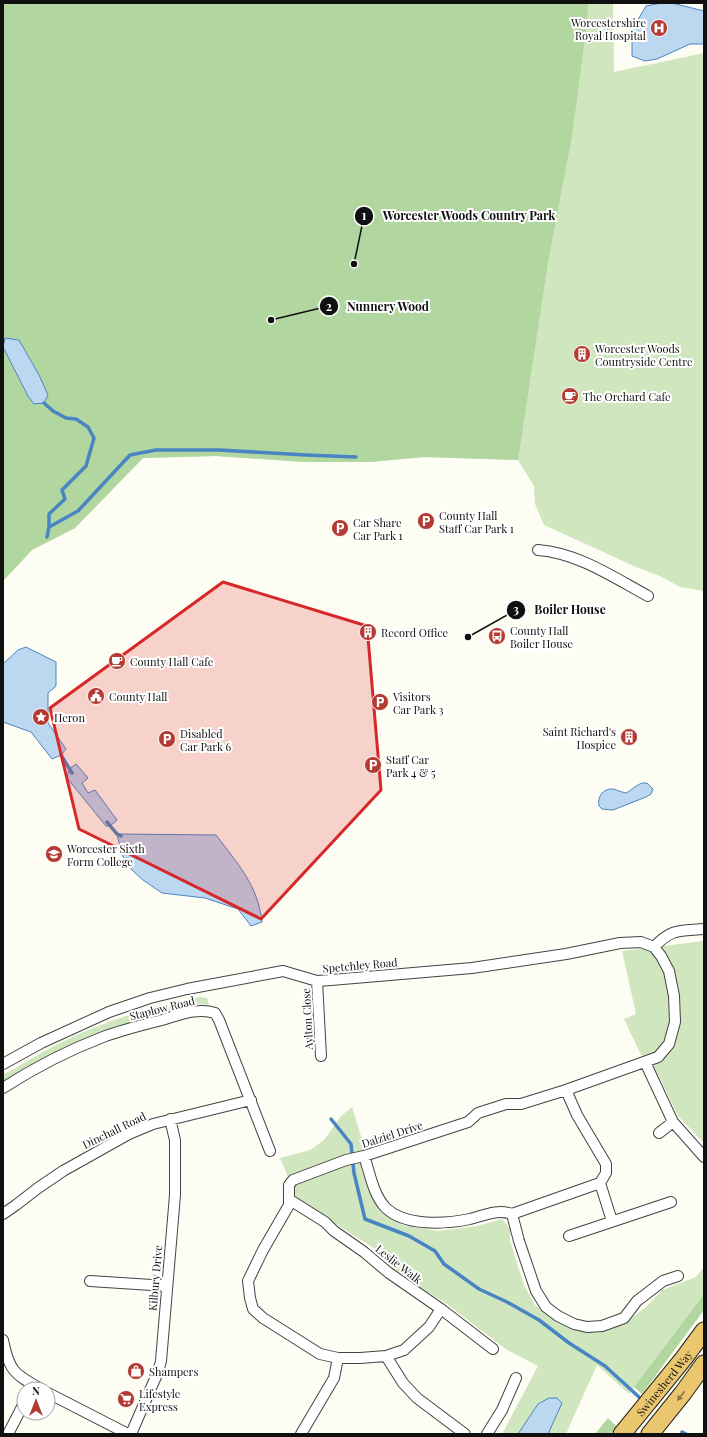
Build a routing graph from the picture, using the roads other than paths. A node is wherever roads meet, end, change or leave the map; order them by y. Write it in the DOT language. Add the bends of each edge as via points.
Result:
graph roads {
  1 [pos="538,550"];
  2 [pos="648,596"];
  3 [pos="704,929"];
  4 [pos="654,947"];
  5 [pos="317,981"];
  6 [pos="321,1056"];
  7 [pos="645,1062"];
  8 [pos="3,1064"];
  9 [pos="3,1088"];
  10 [pos="566,1090"];
  11 [pos="251,1100"];
  12 [pos="170,1119"];
  13 [pos="673,1122"];
  14 [pos="659,1133"];
  15 [pos="270,1151"];
  16 [pos="362,1157"];
  17 [pos="704,1157"];
  18 [pos="600,1183"];
  19 [pos="290,1200"];
  20 [pos="671,1202"];
  21 [pos="3,1214"];
  22 [pos="512,1214"];
  23 [pos="612,1221"];
  24 [pos="570,1236"];
  25 [pos="678,1276"];
  26 [pos="90,1281"];
  27 [pos="167,1286"];
  28 [pos="441,1309"];
  29 [pos="704,1331"];
  30 [pos="3,1340"];
  31 [pos="492,1349"];
  32 [pos="386,1356"];
  33 [pos="338,1358"];
  34 [pos="704,1364"];
  35 [pos="516,1378"];
  36 [pos="26,1381"];
  37 [pos="56,1396"];
  38 [pos="16,1418"];
  39 [pos="8,1434"];
  40 [pos="130,1434"];
  41 [pos="301,1434"];
  42 [pos="466,1434"];
  43 [pos="488,1434"];
  44 [pos="622,1434"];
  45 [pos="650,1434"];
  1 -- 2 [label="street" via="576,558"];
  3 -- 4 [label="street" via="676,931 664,937"];
  4 -- 5 [label="street, Spetchley Road" via="641,942 620,943 472,968"];
  4 -- 7 [label="street, Dalziel Drive" via="669,971 676,1022 669,1044 658,1056"];
  5 -- 6 [label="street, Aylton Close"];
  5 -- 8 [label="street, Spetchley Road" via="283,971 150,998 109,1012 41,1043"];
  7 -- 10 [label="street, Dalziel Drive"];
  7 -- 13 [label="street"];
  9 -- 11 [label="street, Staplow Road" via="62,1055 104,1037 182,1014 203,1011 215,1013"];
  10 -- 16 [label="street, Dalziel Drive" via="521,1104 506,1104 478,1113 468,1122"];
  10 -- 18 [label="street" via="606,1164 606,1173"];
  11 -- 12 [label="street, Dinchall Road"];
  11 -- 15 [label="street, Staplow Road"];
  12 -- 21 [label="street, Dinchall Road" via="129,1134 88,1156"];
  12 -- 27 [label="street, Kilbury Drive" via="175,1140 175,1195"];
  13 -- 14 [label="street"];
  13 -- 17 [label="street"];
  16 -- 19 [label="street, Dalziel Drive" via="346,1160 293,1180 289,1185"];
  16 -- 22 [label="street" via="376,1192 386,1207 400,1216 437,1223 469,1219 496,1211"];
  18 -- 22 [label="street"];
  18 -- 23 [label="street"];
  19 -- 28 [label="street, Leslie Walk" via="325,1222 389,1273"];
  19 -- 33 [label="street, Dalziel Drive" via="248,1281 253,1309 320,1354"];
  20 -- 23 [label="street"];
  22 -- 25 [label="street" via="536,1292 546,1307 574,1324 602,1326 624,1318 637,1302 663,1282"];
  23 -- 24 [label="street"];
  26 -- 27 [label="street"];
  27 -- 40 [label="street, Kilbury Drive" via="161,1361"];
  28 -- 31 [label="street, Leslie Walk"];
  28 -- 32 [label="street, Dalziel Drive" via="417,1339 404,1350"];
  29 -- 44 [label="highway, Swinesherd Way"];
  30 -- 36 [label="street" via="11,1368"];
  32 -- 33 [label="street, Dalziel Drive"];
  32 -- 42 [label="street" via="403,1383 418,1398"];
  33 -- 41 [label="street" via="334,1378"];
  34 -- 45 [label="highway, Swinesherd Way, one-way"];
  35 -- 43 [label="street"];
  37 -- 40 [label="street"];
  38 -- 39 [label="street"];
}
